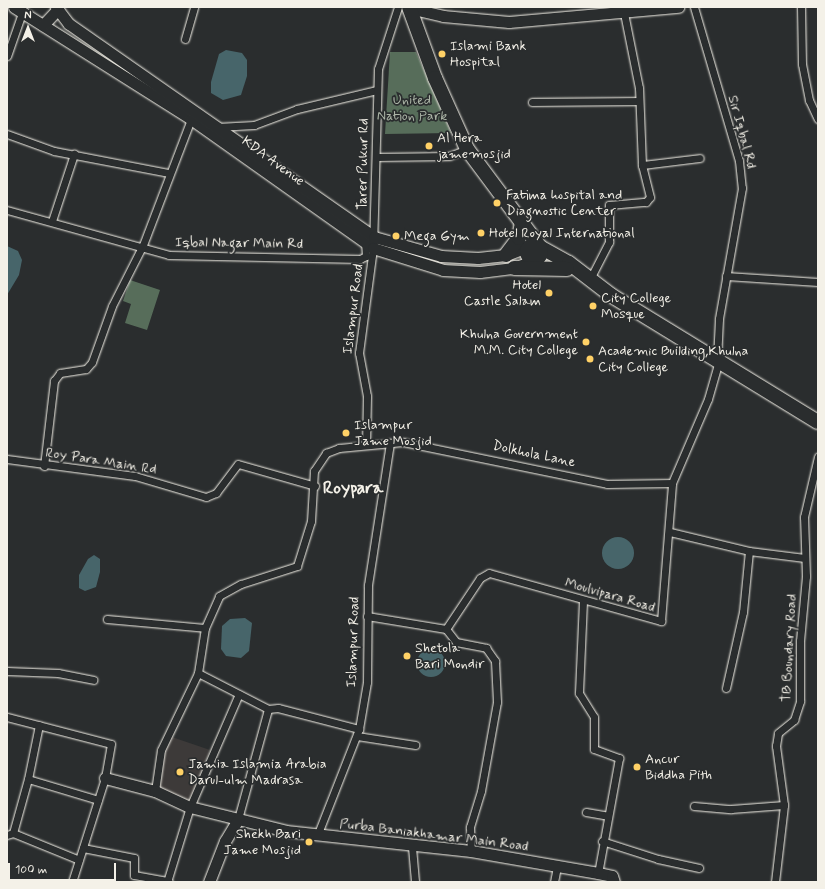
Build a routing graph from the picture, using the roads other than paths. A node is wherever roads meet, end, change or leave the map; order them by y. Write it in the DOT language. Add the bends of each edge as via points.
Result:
graph roads {
  1 [pos="194,7"];
  2 [pos="405,7"];
  3 [pos="678,7"];
  4 [pos="694,7"];
  5 [pos="801,7"];
  6 [pos="57,8"];
  7 [pos="18,10"];
  8 [pos="624,14"];
  9 [pos="43,25"];
  10 [pos="185,39"];
  11 [pos="7,56"];
  12 [pos="377,90"];
  13 [pos="639,100"];
  14 [pos="532,102"];
  15 [pos="191,119"];
  16 [pos="818,119"];
  17 [pos="217,127"];
  18 [pos="7,134"];
  19 [pos="467,150"];
  20 [pos="74,154"];
  21 [pos="377,157"];
  22 [pos="700,158"];
  23 [pos="642,165"];
  24 [pos="168,173"];
  25 [pos="7,210"];
  26 [pos="52,221"];
  27 [pos="522,224"];
  28 [pos="371,243"];
  29 [pos="143,245"];
  30 [pos="536,252"];
  31 [pos="506,255"];
  32 [pos="568,266"];
  33 [pos="514,268"];
  34 [pos="726,276"];
  35 [pos="590,279"];
  36 [pos="818,282"];
  37 [pos="717,363"];
  38 [pos="818,422"];
  39 [pos="818,428"];
  40 [pos="390,443"];
  41 [pos="366,445"];
  42 [pos="818,457"];
  43 [pos="7,458"];
  44 [pos="44,466"];
  45 [pos="672,483"];
  46 [pos="314,486"];
  47 [pos="670,532"];
  48 [pos="749,551"];
  49 [pos="805,558"];
  50 [pos="583,601"];
  51 [pos="367,616"];
  52 [pos="107,619"];
  53 [pos="205,628"];
  54 [pos="446,629"];
  55 [pos="7,671"];
  56 [pos="198,673"];
  57 [pos="93,680"];
  58 [pos="726,688"];
  59 [pos="239,694"];
  60 [pos="268,709"];
  61 [pos="7,717"];
  62 [pos="39,726"];
  63 [pos="358,732"];
  64 [pos="415,745"];
  65 [pos="105,778"];
  66 [pos="28,779"];
  67 [pos="155,791"];
  68 [pos="98,800"];
  69 [pos="784,805"];
  70 [pos="694,806"];
  71 [pos="190,807"];
  72 [pos="586,812"];
  73 [pos="608,816"];
  74 [pos="238,819"];
  75 [pos="10,834"];
  76 [pos="317,836"];
  77 [pos="602,841"];
  78 [pos="412,847"];
  79 [pos="83,848"];
  80 [pos="471,851"];
  81 [pos="80,860"];
  82 [pos="557,866"];
  83 [pos="699,868"];
  84 [pos="598,873"];
  85 [pos="72,882"];
  86 [pos="168,882"];
  87 [pos="209,882"];
  88 [pos="415,882"];
  89 [pos="554,882"];
  90 [pos="614,882"];
  91 [pos="775,882"];
  1 -- 10 [label="street"];
  2 -- 8 [label="main road" via="443,16 509,22"];
  2 -- 12 [label="street, Tarer Pukur Rd" via="382,49"];
  2 -- 19 [label="highway"];
  3 -- 8 [label="main road"];
  4 -- 34 [label="street, Sir Iqbal Rd" via="739,161 742,188"];
  5 -- 16 [label="street" via="802,64 809,100"];
  6 -- 9 [label="main road"];
  6 -- 17 [label="main road, KDA Avenue" via="69,24"];
  7 -- 9 [label="main road, KDA Avenue"];
  7 -- 11 [label="street"];
  8 -- 13 [label="street"];
  9 -- 15 [label="main road, KDA Avenue"];
  12 -- 17 [label="street" via="297,109 254,125"];
  12 -- 21 [label="street, Tarer Pukur Rd"];
  13 -- 14 [label="street"];
  13 -- 23 [label="street"];
  15 -- 24 [label="street"];
  15 -- 28 [label="main road, KDA Avenue"];
  17 -- 28 [label="main road, KDA Avenue"];
  18 -- 20 [label="street"];
  19 -- 21 [label="street" via="449,156"];
  19 -- 27 [label="highway"];
  20 -- 24 [label="street"];
  20 -- 26 [label="street"];
  21 -- 28 [label="street, Tarer Pukur Rd"];
  22 -- 23 [label="street"];
  23 -- 35 [label="street" via="648,200 609,205 609,242"];
  24 -- 29 [label="street"];
  25 -- 26 [label="street, Iqbal Nagar Main Rd"];
  26 -- 29 [label="street, Iqbal Nagar Main Rd"];
  27 -- 30 [label="highway"];
  27 -- 31 [label="highway" via="519,238"];
  28 -- 29 [label="street, Iqbal Nagar Main Rd" via="366,256 360,260 169,255"];
  28 -- 31 [label="main road, KDA Avenue" via="441,256"];
  28 -- 33 [label="main road, KDA Avenue" via="443,270 480,272"];
  28 -- 41 [label="street, Islampur Road" via="359,353 367,396"];
  29 -- 44 [label="street" via="112,306 92,362 86,369 60,373 54,381"];
  30 -- 31 [label="main road, KDA Avenue"];
  30 -- 32 [label="highway"];
  30 -- 33 [label="main road, KDA Avenue"];
  32 -- 33 [label="highway"];
  32 -- 35 [label="highway"];
  32 -- 37 [label="highway"];
  34 -- 36 [label="street"];
  34 -- 37 [label="street, Sir Iqbal Rd"];
  35 -- 37 [label="highway"];
  37 -- 38 [label="highway"];
  37 -- 39 [label="highway"];
  37 -- 45 [label="street, Moulvipara Road" via="708,399"];
  40 -- 41 [label="street, Dolkhola Lane"];
  40 -- 45 [label="street, Dolkhola Lane" via="437,447 607,484"];
  40 -- 51 [label="street, Islampur Road" via="368,585"];
  41 -- 46 [label="street, Dolkhola Lane" via="326,453 314,471"];
  42 -- 49 [label="street, TB Boundary Road" via="804,517"];
  43 -- 44 [label="street, Roy Para Main Rd"];
  44 -- 46 [label="street, Roy Para Main Rd" via="135,476 206,497 216,493 238,464"];
  45 -- 47 [label="street, Moulvipara Road"];
  46 -- 53 [label="street, Dolkhola Lane" via="310,522 297,566 241,584 219,596"];
  47 -- 48 [label="street"];
  47 -- 50 [label="street, Moulvipara Road" via="661,621"];
  48 -- 49 [label="street"];
  48 -- 58 [label="street" via="743,612"];
  49 -- 69 [label="street, TB Boundary Road" via="800,701 794,720 778,733 776,746"];
  50 -- 54 [label="street, Moulvipara Road" via="489,574 480,578"];
  50 -- 73 [label="street" via="579,693 594,717 594,750 619,758"];
  51 -- 54 [label="street"];
  51 -- 63 [label="street, Islampur Road" via="367,682"];
  52 -- 53 [label="street"];
  53 -- 56 [label="street"];
  54 -- 80 [label="street" via="456,642 486,648 495,661 497,702 484,777 470,827"];
  55 -- 57 [label="street" via="58,672"];
  56 -- 59 [label="street"];
  56 -- 67 [label="street" via="161,750"];
  59 -- 60 [label="street"];
  59 -- 71 [label="street"];
  60 -- 63 [label="street" via="278,708"];
  60 -- 74 [label="street"];
  61 -- 62 [label="street"];
  62 -- 65 [label="street" via="111,744"];
  62 -- 66 [label="street"];
  63 -- 64 [label="street"];
  63 -- 76 [label="street, Islampur Road"];
  65 -- 67 [label="main road, Purba Baniakhamar Main Road"];
  65 -- 68 [label="street"];
  66 -- 68 [label="street"];
  66 -- 75 [label="street"];
  67 -- 71 [label="main road, Purba Baniakhamar Main Road"];
  68 -- 79 [label="street"];
  69 -- 70 [label="street" via="731,809"];
  69 -- 91 [label="street, TB Boundary Road"];
  71 -- 74 [label="main road, Purba Baniakhamar Main Road"];
  71 -- 86 [label="street"];
  72 -- 73 [label="street"];
  73 -- 77 [label="street"];
  74 -- 76 [label="main road, Purba Baniakhamar Main Road"];
  74 -- 87 [label="main road" via="225,841"];
  75 -- 81 [label="street"];
  76 -- 78 [label="main road, Purba Baniakhamar Main Road"];
  77 -- 83 [label="street" via="658,860"];
  77 -- 84 [label="street"];
  78 -- 80 [label="main road, Purba Baniakhamar Main Road"];
  78 -- 88 [label="street"];
  79 -- 81 [label="street"];
  79 -- 86 [label="street" via="134,858 134,875"];
  80 -- 82 [label="main road, Purba Baniakhamar Main Road"];
  81 -- 85 [label="street"];
  82 -- 84 [label="main road, Purba Baniakhamar Main Road"];
  82 -- 89 [label="street"];
  84 -- 90 [label="main road, Purba Baniakhamar Main Road" via="612,876"];
}
